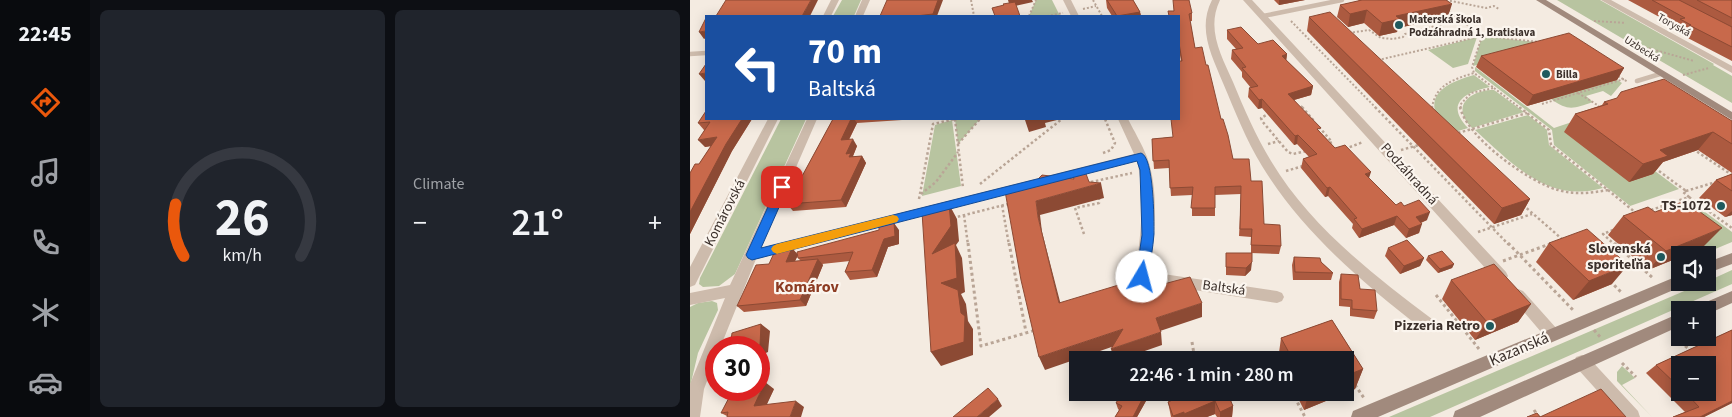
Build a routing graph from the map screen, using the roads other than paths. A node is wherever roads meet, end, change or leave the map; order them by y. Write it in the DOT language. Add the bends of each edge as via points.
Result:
graph roads {
  1 [pos="835,0"];
  2 [pos="866,0"];
  3 [pos="1067,0"];
  4 [pos="1216,0"];
  5 [pos="1247,0"];
  6 [pos="1342,0"];
  7 [pos="1540,0"];
  8 [pos="1605,0"];
  9 [pos="828,15"];
  10 [pos="859,15"];
  11 [pos="1074,15"];
  12 [pos="1263,16"];
  13 [pos="705,53"];
  14 [pos="690,54"];
  15 [pos="1732,70"];
  16 [pos="1660,74"];
  17 [pos="1635,83"];
  18 [pos="1732,117"];
  19 [pos="772,120"];
  20 [pos="812,120"];
  21 [pos="1123,120"];
  22 [pos="1141,156"];
  23 [pos="752,255"];
  24 [pos="1732,258"];
  25 [pos="1716,265"];
  26 [pos="690,281"];
  27 [pos="1671,284"];
  28 [pos="735,290"];
  29 [pos="1278,297"];
  30 [pos="1732,297"];
  31 [pos="690,299"];
  32 [pos="1716,304"];
  33 [pos="1671,323"];
  34 [pos="1427,324"];
  35 [pos="1552,334"];
  36 [pos="1582,362"];
  37 [pos="692,417"];
  38 [pos="1359,417"];
  39 [pos="1461,417"];
  40 [pos="1632,417"];
  1 -- 9 [label="street"];
  2 -- 10 [label="street"];
  3 -- 11 [label="street"];
  4 -- 34 [label="street" via="1209,27 1223,71 1250,133 1273,174 1304,216 1338,252"];
  5 -- 12 [label="street, Podzáhradná"];
  6 -- 12 [label="lane"];
  7 -- 16 [label="main road, Uzbecká"];
  8 -- 15 [label="street, Toryská"];
  12 -- 35 [label="street, Podzáhradná"];
  13 -- 14 [label="lane"];
  16 -- 17 [label="lane"];
  16 -- 18 [label="main road, Uzbecká"];
  19 -- 26 [label="street, Komárovská"];
  20 -- 23 [label="street"];
  21 -- 22 [label="street, Baltská"];
  22 -- 23 [label="street"];
  22 -- 29 [label="street, Baltská" via="1146,170 1148,235 1142,277"];
  23 -- 28 [label="street"];
  24 -- 25 [label="main road"];
  27 -- 35 [label="main road, Kazanská"];
  28 -- 31 [label="street"];
  28 -- 37 [label="street" via="696,389"];
  30 -- 32 [label="main road"];
  33 -- 36 [label="main road"];
  35 -- 38 [label="main road, Kazanská"];
  36 -- 39 [label="main road"];
  36 -- 40 [label="street"];
}
